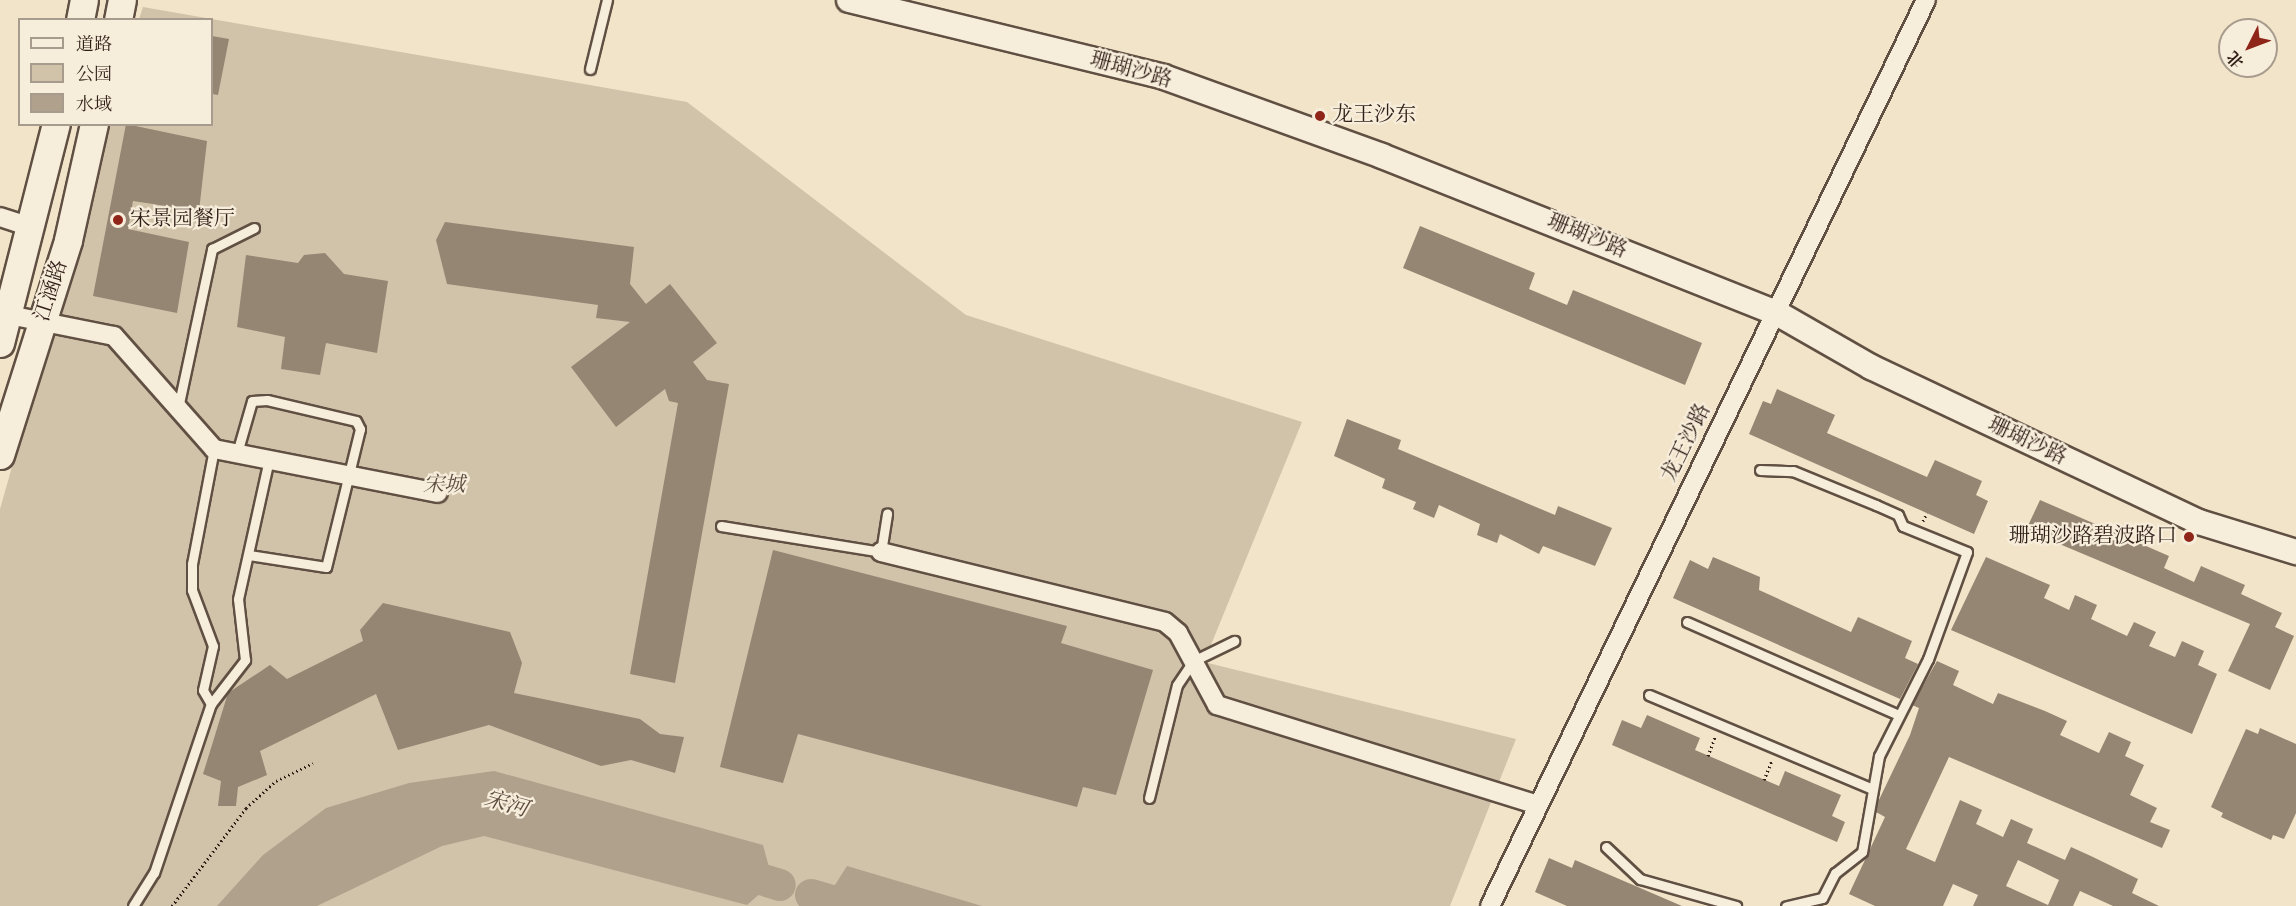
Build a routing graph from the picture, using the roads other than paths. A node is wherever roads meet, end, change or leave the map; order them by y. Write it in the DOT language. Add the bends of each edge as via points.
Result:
graph roads {
  1 [pos="84,0"];
  2 [pos="122,0"];
  3 [pos="606,0"];
  4 [pos="849,0"];
  5 [pos="1926,0"];
  6 [pos="80,18"];
  7 [pos="118,18"];
  8 [pos="590,69"];
  9 [pos="56,126"];
  10 [pos="93,126"];
  11 [pos="0,217"];
  12 [pos="33,228"];
  13 [pos="254,228"];
  14 [pos="1774,312"];
  15 [pos="9,315"];
  16 [pos="43,318"];
  17 [pos="0,343"];
  18 [pos="178,411"];
  19 [pos="214,449"];
  20 [pos="237,453"];
  21 [pos="0,454"];
  22 [pos="268,459"];
  23 [pos="1760,470"];
  24 [pos="347,475"];
  25 [pos="438,492"];
  26 [pos="887,513"];
  27 [pos="721,526"];
  28 [pos="881,552"];
  29 [pos="2296,552"];
  30 [pos="249,555"];
  31 [pos="1687,622"];
  32 [pos="1234,641"];
  33 [pos="1193,661"];
  34 [pos="1649,695"];
  35 [pos="211,704"];
  36 [pos="1896,714"];
  37 [pos="1870,788"];
  38 [pos="1149,798"];
  39 [pos="1538,805"];
  40 [pos="1606,847"];
  41 [pos="1824,902"];
  42 [pos="132,906"];
  43 [pos="1490,906"];
  44 [pos="1736,906"];
  45 [pos="1786,906"];
  1 -- 6 [label="main road"];
  2 -- 7 [label="main road"];
  3 -- 8 [label="lane"];
  4 -- 14 [label="street, 珊瑚沙路" via="1164,78 1382,156"];
  5 -- 14 [label="street, 龙王沙路"];
  9 -- 12 [label="main road, 江涵路"];
  10 -- 16 [label="main road, 江涵路"];
  11 -- 12 [label="street"];
  12 -- 15 [label="main road, 江涵路"];
  13 -- 18 [label="lane" via="212,249"];
  14 -- 29 [label="street, 珊瑚沙路" via="1871,367 2189,517"];
  14 -- 39 [label="street, 龙王沙路"];
  15 -- 16 [label="street"];
  15 -- 17 [label="main road, 江涵路"];
  16 -- 18 [label="street" via="114,336"];
  16 -- 21 [label="main road, 江涵路"];
  18 -- 19 [label="street"];
  19 -- 20 [label="street"];
  19 -- 35 [label="lane" via="192,564 192,590 213,646 203,690"];
  20 -- 22 [label="street"];
  20 -- 24 [label="lane" via="252,401 267,400 356,421 360,429"];
  22 -- 24 [label="street"];
  22 -- 30 [label="lane"];
  23 -- 36 [label="lane" via="1793,471 1898,515 1903,526 1966,552 1928,659"];
  24 -- 25 [label="street"];
  24 -- 30 [label="lane" via="326,567"];
  26 -- 28 [label="lane"];
  27 -- 28 [label="lane"];
  28 -- 33 [label="street" via="1165,622 1178,633"];
  30 -- 35 [label="lane" via="237,620 245,660"];
  31 -- 36 [label="lane"];
  32 -- 33 [label="lane"];
  33 -- 38 [label="lane" via="1177,685"];
  33 -- 39 [label="street" via="1217,705"];
  34 -- 37 [label="lane"];
  35 -- 42 [label="lane" via="154,873"];
  36 -- 37 [label="lane"];
  37 -- 41 [label="lane" via="1862,852 1835,873"];
  39 -- 43 [label="street, 龙王沙路"];
  40 -- 44 [label="lane" via="1640,879"];
  41 -- 45 [label="lane"];
}
